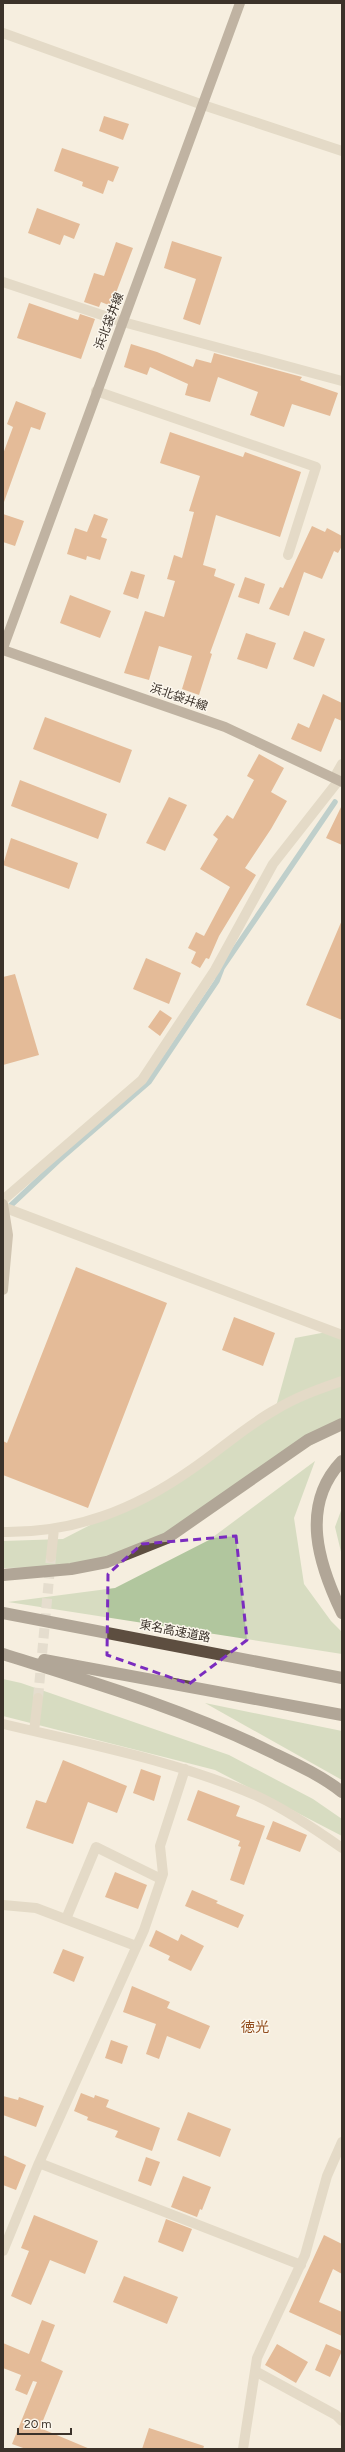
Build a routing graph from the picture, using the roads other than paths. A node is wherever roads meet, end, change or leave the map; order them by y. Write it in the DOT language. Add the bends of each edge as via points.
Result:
graph roads {
  1 [pos="240,3"];
  2 [pos="3,33"];
  3 [pos="203,105"];
  4 [pos="342,151"];
  5 [pos="3,282"];
  6 [pos="123,322"];
  7 [pos="342,382"];
  8 [pos="96,391"];
  9 [pos="288,555"];
  10 [pos="3,649"];
  11 [pos="342,764"];
  12 [pos="338,780"];
  13 [pos="3,1204"];
  14 [pos="3,1290"];
  15 [pos="342,1335"];
  16 [pos="342,1381"];
  17 [pos="342,1424"];
  18 [pos="342,1461"];
  19 [pos="54,1529"];
  20 [pos="3,1532"];
  21 [pos="51,1557"];
  22 [pos="3,1575"];
  23 [pos="3,1613"];
  24 [pos="342,1613"];
  25 [pos="3,1653"];
  26 [pos="342,1678"];
  27 [pos="38,1698"];
  28 [pos="342,1715"];
  29 [pos="3,1724"];
  30 [pos="34,1731"];
  31 [pos="185,1769"];
  32 [pos="342,1792"];
  33 [pos="342,1848"];
  34 [pos="161,1879"];
  35 [pos="3,1905"];
  36 [pos="66,1919"];
  37 [pos="136,1946"];
  38 [pos="342,2142"];
  39 [pos="40,2163"];
  40 [pos="3,2251"];
  41 [pos="301,2265"];
  42 [pos="256,2371"];
  43 [pos="342,2420"];
  44 [pos="243,2449"];
  1 -- 3 [label="main road, 浜北袋井線"];
  2 -- 3 [label="street"];
  3 -- 4 [label="street"];
  3 -- 6 [label="main road, 浜北袋井線"];
  5 -- 6 [label="street"];
  6 -- 7 [label="street"];
  6 -- 8 [label="main road, 浜北袋井線"];
  8 -- 9 [label="street" via="316,466"];
  8 -- 10 [label="main road, 浜北袋井線"];
  10 -- 12 [label="main road, 浜北袋井線" via="225,727"];
  11 -- 12 [label="street"];
  12 -- 13 [label="street" via="273,864 215,970 142,1080"];
  13 -- 14 [label="street" via="8,1236"];
  13 -- 15 [label="street"];
  16 -- 19 [label="street" via="309,1393 275,1410 190,1471 148,1497 111,1513"];
  17 -- 22 [label="highway" via="308,1440 204,1514 161,1541 107,1562 72,1569"];
  18 -- 24 [label="highway" via="335,1468 324,1491 316,1518 317,1545 322,1567"];
  19 -- 20 [label="street"];
  19 -- 21 [label="street"];
  23 -- 26 [label="highway, 東名高速道路"];
  25 -- 28 [label="highway"];
  25 -- 32 [label="highway" via="174,1710 233,1733"];
  27 -- 30 [label="street"];
  29 -- 30 [label="street"];
  30 -- 31 [label="street"];
  31 -- 33 [label="street" via="258,1797 317,1830"];
  31 -- 34 [label="street" via="160,1846 163,1874"];
  34 -- 36 [label="street" via="96,1847"];
  34 -- 37 [label="street"];
  35 -- 36 [label="street" via="36,1908"];
  36 -- 37 [label="street"];
  37 -- 39 [label="street"];
  38 -- 41 [label="street" via="327,2176"];
  39 -- 40 [label="street"];
  39 -- 41 [label="street"];
  41 -- 42 [label="street" via="257,2358"];
  42 -- 43 [label="street"];
  42 -- 44 [label="street"];
}
